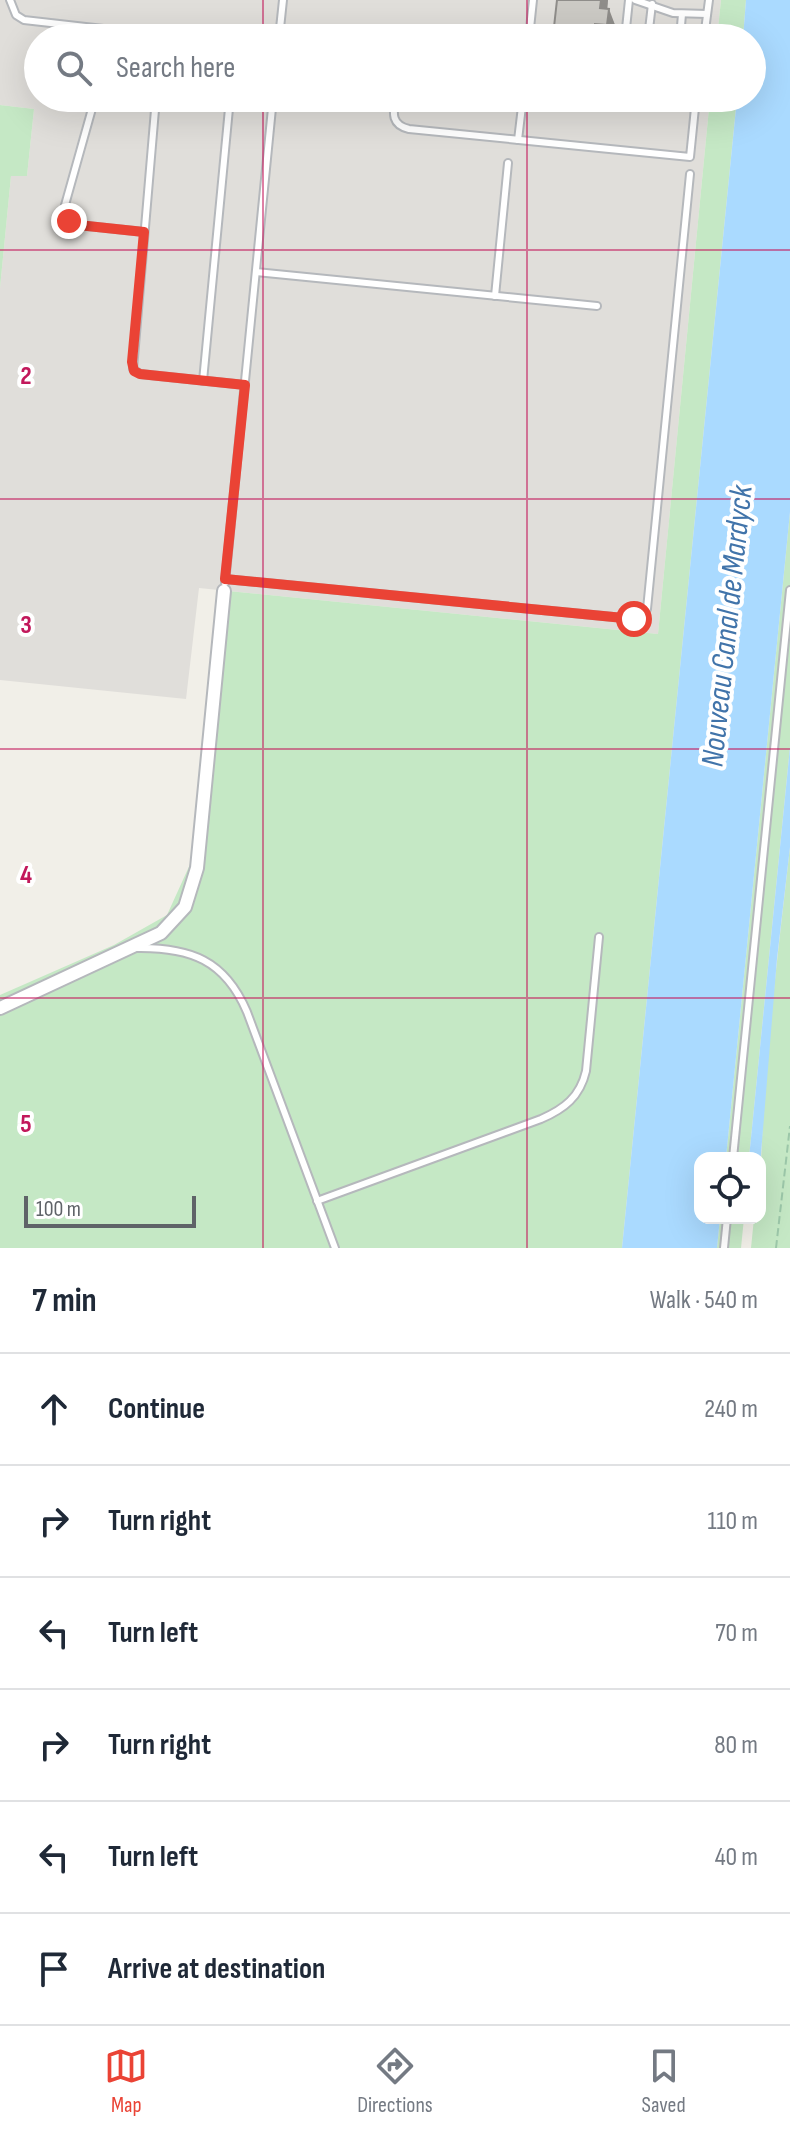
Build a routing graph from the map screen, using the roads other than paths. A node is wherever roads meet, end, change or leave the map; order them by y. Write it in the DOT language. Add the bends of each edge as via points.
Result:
graph roads {
  1 [pos="10,0"];
  2 [pos="283,0"];
  3 [pos="533,0"];
  4 [pos="632,0"];
  5 [pos="709,0"];
  6 [pos="652,4"];
  7 [pos="682,14"];
  8 [pos="707,14"];
  9 [pos="50,24"];
  10 [pos="280,24"];
  11 [pos="530,24"];
  12 [pos="628,24"];
  13 [pos="650,24"];
  14 [pos="681,24"];
  15 [pos="706,24"];
  16 [pos="91,112"];
  17 [pos="155,112"];
  18 [pos="229,112"];
  19 [pos="272,112"];
  20 [pos="394,112"];
  21 [pos="521,112"];
  22 [pos="695,112"];
  23 [pos="518,140"];
  24 [pos="508,163"];
  25 [pos="690,174"];
  26 [pos="144,232"];
  27 [pos="256,272"];
  28 [pos="495,296"];
  29 [pos="597,306"];
  30 [pos="203,381"];
  31 [pos="245,385"];
  32 [pos="225,585"];
  33 [pos="790,590"];
  34 [pos="599,937"];
  35 [pos="132,948"];
  36 [pos="0,1008"];
  37 [pos="734,1152"];
  38 [pos="317,1201"];
  39 [pos="726,1224"];
  40 [pos="335,1248"];
  41 [pos="724,1248"];
  1 -- 9 [label="lane" via="16,15"];
  2 -- 10 [label="lane"];
  3 -- 11 [label="lane"];
  4 -- 6 [label="lane"];
  4 -- 12 [label="lane"];
  5 -- 8 [label="lane"];
  6 -- 7 [label="lane"];
  6 -- 13 [label="lane"];
  7 -- 8 [label="lane"];
  7 -- 14 [label="lane"];
  8 -- 15 [label="lane"];
  16 -- 26 [label="lane" via="64,216 78,225"];
  17 -- 26 [label="lane"];
  18 -- 30 [label="lane"];
  19 -- 27 [label="lane"];
  20 -- 23 [label="lane" via="394,120 403,128"];
  21 -- 23 [label="lane"];
  22 -- 23 [label="lane" via="690,157"];
  24 -- 28 [label="lane"];
  25 -- 32 [label="lane" via="647,609 641,616"];
  26 -- 30 [label="lane" via="133,369"];
  27 -- 28 [label="lane"];
  27 -- 31 [label="lane"];
  28 -- 29 [label="lane"];
  30 -- 31 [label="lane"];
  31 -- 32 [label="lane"];
  32 -- 35 [label="street" via="195,881 175,921"];
  33 -- 37 [label="lane"];
  34 -- 38 [label="lane" via="586,1071 569,1104"];
  35 -- 36 [label="street"];
  35 -- 38 [label="lane" via="187,953 213,965 234,985"];
  38 -- 40 [label="lane"];
  39 -- 41 [label="lane"];
}
